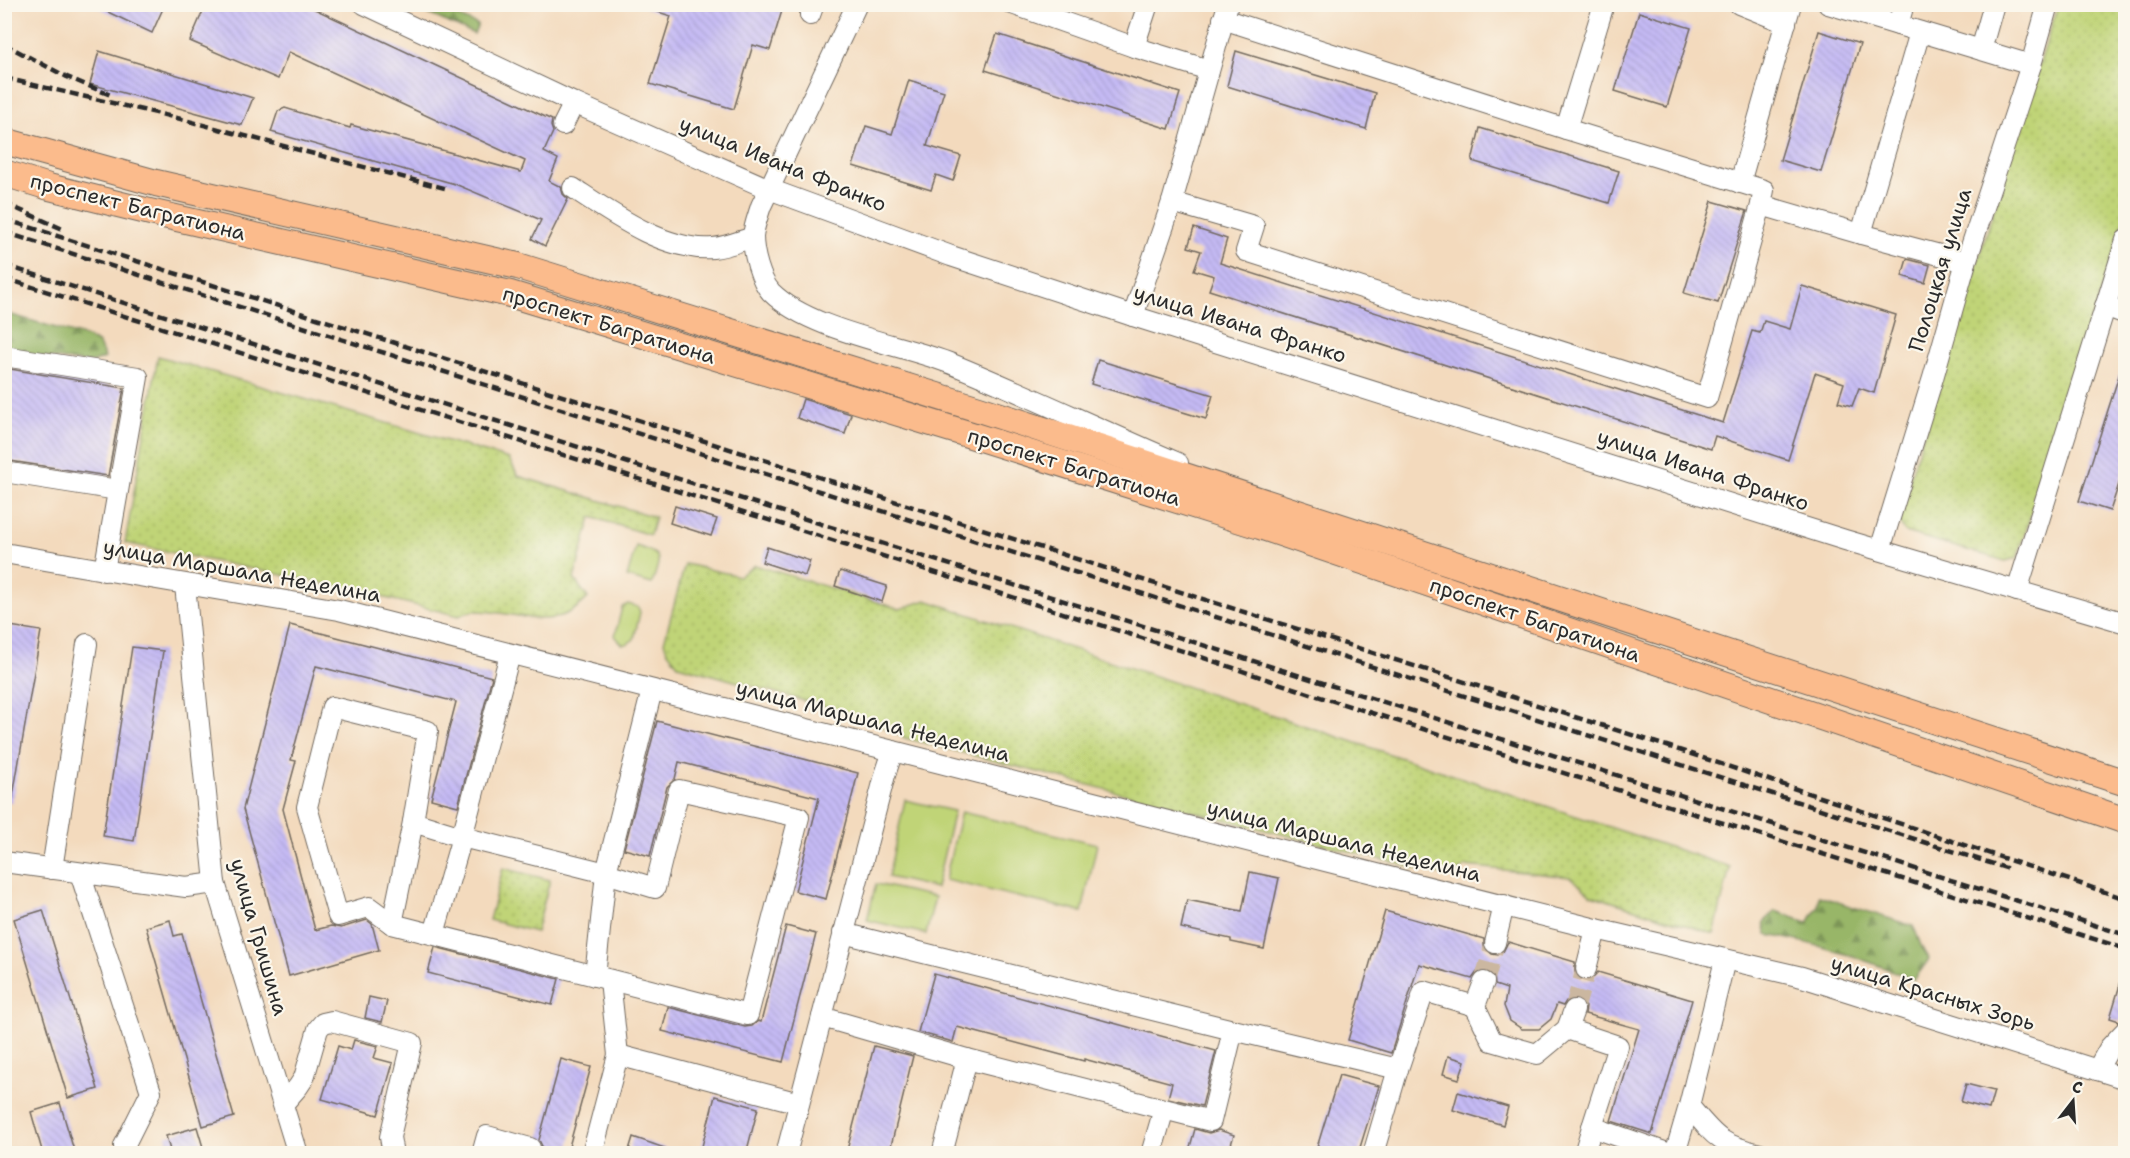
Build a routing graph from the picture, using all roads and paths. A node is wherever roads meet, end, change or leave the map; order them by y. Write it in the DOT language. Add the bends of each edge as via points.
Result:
graph roads {
  1 [pos="364,4"];
  2 [pos="856,4"];
  3 [pos="1012,4"];
  4 [pos="1148,4"];
  5 [pos="1604,4"];
  6 [pos="1738,4"];
  7 [pos="1828,4"];
  8 [pos="1904,4"];
  9 [pos="1994,4"];
  10 [pos="2048,4"];
  11 [pos="1226,12"];
  12 [pos="1789,14"];
  13 [pos="1898,25"];
  14 [pos="1920,32"];
  15 [pos="1134,47"];
  16 [pos="1981,50"];
  17 [pos="2031,65"];
  18 [pos="1209,70"];
  19 [pos="574,103"];
  20 [pos="563,125"];
  21 [pos="1566,129"];
  22 [pos="4,141"];
  23 [pos="4,175"];
  24 [pos="1740,183"];
  25 [pos="769,189"];
  26 [pos="571,193"];
  27 [pos="1172,202"];
  28 [pos="1761,205"];
  29 [pos="1861,234"];
  30 [pos="753,237"];
  31 [pos="2126,240"];
  32 [pos="1966,262"];
  33 [pos="2104,306"];
  34 [pos="2126,314"];
  35 [pos="1133,316"];
  36 [pos="4,356"];
  37 [pos="4,472"];
  38 [pos="118,490"];
  39 [pos="1269,502"];
  40 [pos="1880,550"];
  41 [pos="4,553"];
  42 [pos="104,571"];
  43 [pos="185,585"];
  44 [pos="2017,591"];
  45 [pos="2126,623"];
  46 [pos="87,644"];
  47 [pos="510,654"];
  48 [pos="652,690"];
  49 [pos="893,751"];
  50 [pos="2126,783"];
  51 [pos="2126,821"];
  52 [pos="413,822"];
  53 [pos="462,837"];
  54 [pos="4,862"];
  55 [pos="52,869"];
  56 [pos="80,873"];
  57 [pos="606,873"];
  58 [pos="216,883"];
  59 [pos="1504,905"];
  60 [pos="392,924"];
  61 [pos="1596,929"];
  62 [pos="843,933"];
  63 [pos="434,934"];
  64 [pos="1495,943"];
  65 [pos="1725,960"];
  66 [pos="1586,969"];
  67 [pos="603,978"];
  68 [pos="1484,982"];
  69 [pos="1475,1005"];
  70 [pos="1574,1010"];
  71 [pos="822,1017"];
  72 [pos="1567,1029"];
  73 [pos="1233,1030"];
  74 [pos="2126,1030"];
  75 [pos="618,1055"];
  76 [pos="966,1059"];
  77 [pos="1398,1069"];
  78 [pos="2097,1070"];
  79 [pos="2126,1079"];
  80 [pos="284,1103"];
  81 [pos="799,1103"];
  82 [pos="1689,1106"];
  83 [pos="1164,1109"];
  84 [pos="1592,1127"];
  85 [pos="530,1148"];
  86 [pos="126,1154"];
  87 [pos="298,1154"];
  88 [pos="393,1154"];
  89 [pos="482,1154"];
  90 [pos="592,1154"];
  91 [pos="786,1154"];
  92 [pos="942,1154"];
  93 [pos="1151,1154"];
  94 [pos="1373,1154"];
  95 [pos="1584,1154"];
  96 [pos="1670,1154"];
  97 [pos="1675,1154"];
  98 [pos="1760,1154"];
  1 -- 19 [label="street, улица Ивана Франко"];
  2 -- 25 [label="street"];
  3 -- 15 [label="street"];
  4 -- 15 [label="street"];
  5 -- 21 [label="street"];
  6 -- 12 [label="street"];
  7 -- 13 [label="street"];
  8 -- 13 [label="street"];
  9 -- 16 [label="street"];
  10 -- 17 [label="street, Полоцкая улица"];
  11 -- 18 [label="street"];
  11 -- 21 [label="street"];
  12 -- 24 [label="street"];
  13 -- 14 [label="street"];
  14 -- 16 [label="street"];
  14 -- 29 [label="street"];
  15 -- 18 [label="street"];
  16 -- 17 [label="street"];
  17 -- 32 [label="street, Полоцкая улица"];
  18 -- 27 [label="street"];
  19 -- 20 [label="street"];
  19 -- 25 [label="street, улица Ивана Франко"];
  21 -- 24 [label="street"];
  22 -- 39 [label="main road, проспект Багратиона" via="156,183 518,266"];
  23 -- 51 [label="main road, проспект Багратиона" via="510,294 1260,526"];
  24 -- 28 [label="street" via="1764,190"];
  25 -- 30 [label="street"];
  25 -- 35 [label="street, улица Ивана Франко" via="951,256"];
  26 -- 30 [label="street" via="632,225 681,244 713,248"];
  27 -- 28 [label="street" via="1254,226 1246,251 1707,398"];
  27 -- 35 [label="street"];
  28 -- 29 [label="street"];
  29 -- 32 [label="street"];
  30 -- 39 [label="street" via="758,264 769,290 801,313 951,364"];
  31 -- 33 [label="street"];
  32 -- 40 [label="street, Полоцкая улица"];
  33 -- 34 [label="street"];
  33 -- 44 [label="street"];
  35 -- 40 [label="street, улица Ивана Франко"];
  36 -- 38 [label="street" via="138,377"];
  37 -- 38 [label="street"];
  38 -- 42 [label="street"];
  39 -- 50 [label="main road, проспект Багратиона"];
  40 -- 44 [label="street, улица Ивана Франко"];
  41 -- 42 [label="street, улица Маршала Неделина"];
  42 -- 43 [label="street, улица Маршала Неделина"];
  43 -- 47 [label="street, улица Маршала Неделина" via="339,610"];
  43 -- 58 [label="street, улица Гришина"];
  44 -- 45 [label="street, улица Ивана Франко"];
  46 -- 55 [label="street"];
  47 -- 48 [label="street, улица Маршала Неделина"];
  47 -- 53 [label="street"];
  48 -- 49 [label="street, улица Маршала Неделина"];
  48 -- 57 [label="street"];
  49 -- 59 [label="street, улица Маршала Неделина"];
  49 -- 62 [label="street"];
  52 -- 53 [label="street"];
  52 -- 60 [label="street"];
  52 -- 60 [label="street" via="428,731 333,707 307,807 338,916 369,907"];
  53 -- 57 [label="street"];
  53 -- 63 [label="street"];
  54 -- 55 [label="street"];
  55 -- 56 [label="street"];
  56 -- 58 [label="street" via="186,887"];
  56 -- 86 [label="street" via="151,1092 124,1146"];
  57 -- 67 [label="street"];
  57 -- 67 [label="street" via="654,888 679,790 799,817 748,1016"];
  58 -- 80 [label="street, улица Гришина"];
  59 -- 61 [label="street, улица Маршала Неделина"];
  59 -- 64 [label="street"];
  60 -- 63 [label="street"];
  61 -- 65 [label="street, улица Маршала Неделина"];
  61 -- 66 [label="street"];
  62 -- 71 [label="street"];
  62 -- 73 [label="street"];
  63 -- 67 [label="street"];
  65 -- 78 [label="street, улица Красных Зорь" via="1802,977"];
  65 -- 82 [label="street"];
  67 -- 75 [label="street"];
  68 -- 69 [label="street"];
  69 -- 72 [label="street" via="1492,1041 1537,1054"];
  69 -- 77 [label="street" via="1424,991"];
  70 -- 72 [label="street"];
  71 -- 76 [label="street"];
  71 -- 81 [label="street"];
  72 -- 84 [label="street" via="1618,1046"];
  73 -- 77 [label="street"];
  73 -- 83 [label="street" via="1211,1121"];
  74 -- 78 [label="street"];
  75 -- 81 [label="street"];
  75 -- 90 [label="street"];
  76 -- 83 [label="street"];
  76 -- 92 [label="street"];
  77 -- 94 [label="street"];
  78 -- 79 [label="street, улица Красных Зорь"];
  80 -- 87 [label="street, улица Гришина"];
  80 -- 88 [label="street" via="304,1078 323,1023 332,1021 412,1042 390,1137"];
  81 -- 91 [label="street"];
  82 -- 97 [label="street"];
  82 -- 98 [label="street" via="1715,1136 1735,1148"];
  83 -- 93 [label="street"];
  84 -- 95 [label="street"];
  84 -- 96 [label="street"];
  85 -- 89 [label="street" via="487,1136"];
}
